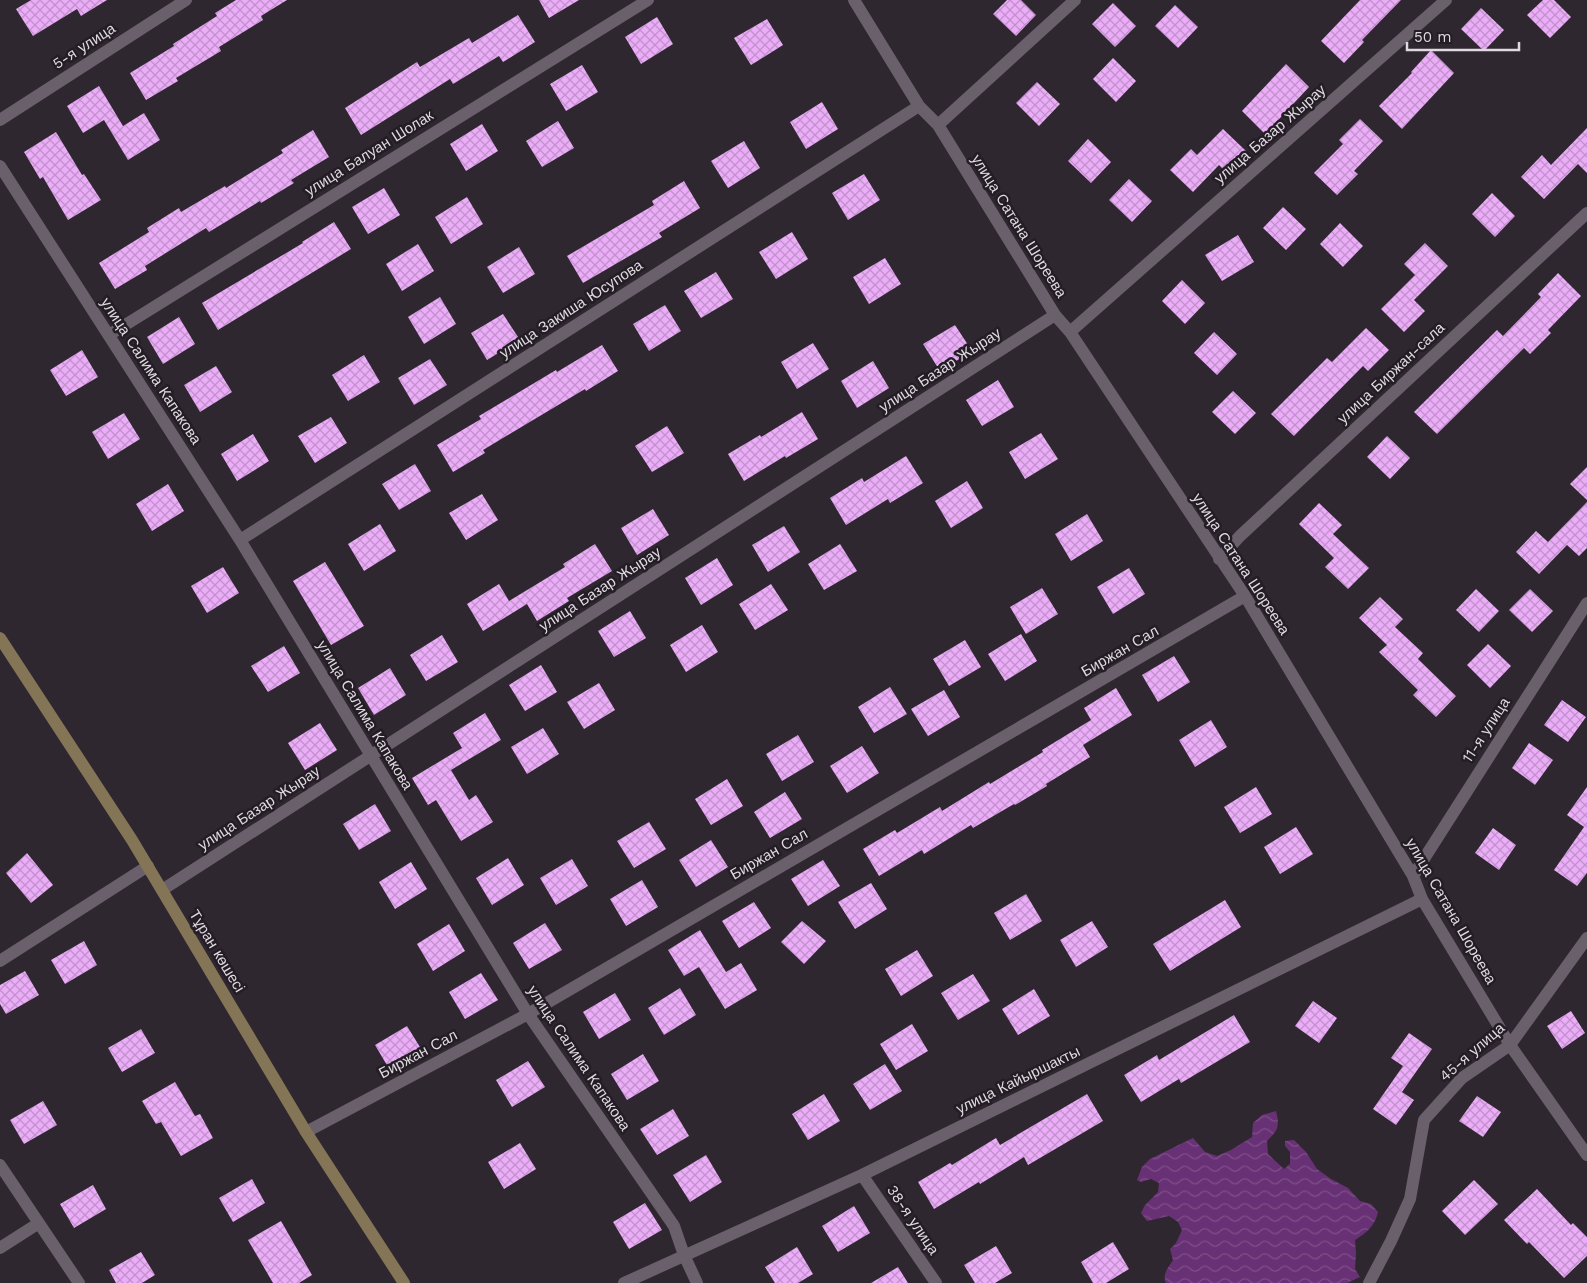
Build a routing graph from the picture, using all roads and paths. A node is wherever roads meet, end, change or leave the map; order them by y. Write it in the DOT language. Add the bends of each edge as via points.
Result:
graph roads {
  1 [pos="186,0"];
  2 [pos="648,0"];
  3 [pos="854,0"];
  4 [pos="1075,0"];
  5 [pos="1446,0"];
  6 [pos="919,106"];
  7 [pos="0,120"];
  8 [pos="938,125"];
  9 [pos="0,166"];
  10 [pos="1587,213"];
  11 [pos="1055,315"];
  12 [pos="1070,332"];
  13 [pos="109,334"];
  14 [pos="240,540"];
  15 [pos="1219,559"];
  16 [pos="1245,596"];
  17 [pos="1587,603"];
  18 [pos="0,638"];
  19 [pos="371,755"];
  20 [pos="148,866"];
  21 [pos="1413,876"];
  22 [pos="162,890"];
  23 [pos="1422,899"];
  24 [pos="1587,938"];
  25 [pos="0,961"];
  26 [pos="528,1014"];
  27 [pos="1510,1045"];
  28 [pos="306,1132"];
  29 [pos="1587,1155"];
  30 [pos="0,1165"];
  31 [pos="862,1175"];
  32 [pos="39,1223"];
  33 [pos="0,1248"];
  34 [pos="684,1256"];
  35 [pos="78,1283"];
  36 [pos="404,1283"];
  37 [pos="624,1283"];
  38 [pos="697,1283"];
  39 [pos="936,1283"];
  40 [pos="1369,1283"];
  1 -- 7 [label="street, 5-я улица"];
  2 -- 13 [label="street, улица Балуан Шолак"];
  3 -- 6 [label="street, улица Сатана Шореева"];
  4 -- 8 [label="street"];
  5 -- 12 [label="street, улица Базар Жырау"];
  6 -- 8 [label="street, улица Сатана Шореева"];
  6 -- 14 [label="street, улица Закиша Юсупова"];
  8 -- 11 [label="street, улица Сатана Шореева"];
  9 -- 13 [label="street, улица Салима Капакова"];
  10 -- 15 [label="street, улица Биржан-сала"];
  11 -- 12 [label="street, улица Сатана Шореева"];
  11 -- 19 [label="street, улица Базар Жырау"];
  12 -- 15 [label="street, улица Сатана Шореева"];
  13 -- 14 [label="street, улица Салима Капакова"];
  14 -- 19 [label="street, улица Салима Капакова"];
  15 -- 16 [label="street, улица Сатана Шореева"];
  16 -- 21 [label="street, улица Сатана Шореева"];
  16 -- 26 [label="street, Биржан Сал"];
  17 -- 21 [label="street, 11-я улица"];
  18 -- 20 [label="street, Тұран көшесі"];
  19 -- 22 [label="street, улица Базар Жырау"];
  19 -- 26 [label="street, улица Салима Капакова"];
  20 -- 22 [label="street, Тұран көшесі"];
  20 -- 25 [label="street"];
  21 -- 23 [label="street, улица Сатана Шореева"];
  22 -- 28 [label="street, Тұран көшесі"];
  23 -- 27 [label="street, улица Сатана Шореева"];
  23 -- 31 [label="street, улица Кайыршакты"];
  24 -- 27 [label="street, 45-я улица"];
  26 -- 28 [label="street, Биржан Сал"];
  26 -- 34 [label="street, улица Салима Капакова" via="674,1226"];
  27 -- 29 [label="street, улица Сатана Шореева"];
  27 -- 40 [label="street, 45-я улица" via="1462,1078 1424,1120 1410,1198"];
  28 -- 36 [label="street, Тұран көшесі"];
  30 -- 32 [label="street"];
  31 -- 34 [label="street, улица Кайыршакты"];
  31 -- 39 [label="street, 38-я улица"];
  32 -- 33 [label="street"];
  32 -- 35 [label="street"];
  34 -- 37 [label="street, улица Кайыршакты"];
  34 -- 38 [label="street, улица Салима Капакова"];
}
